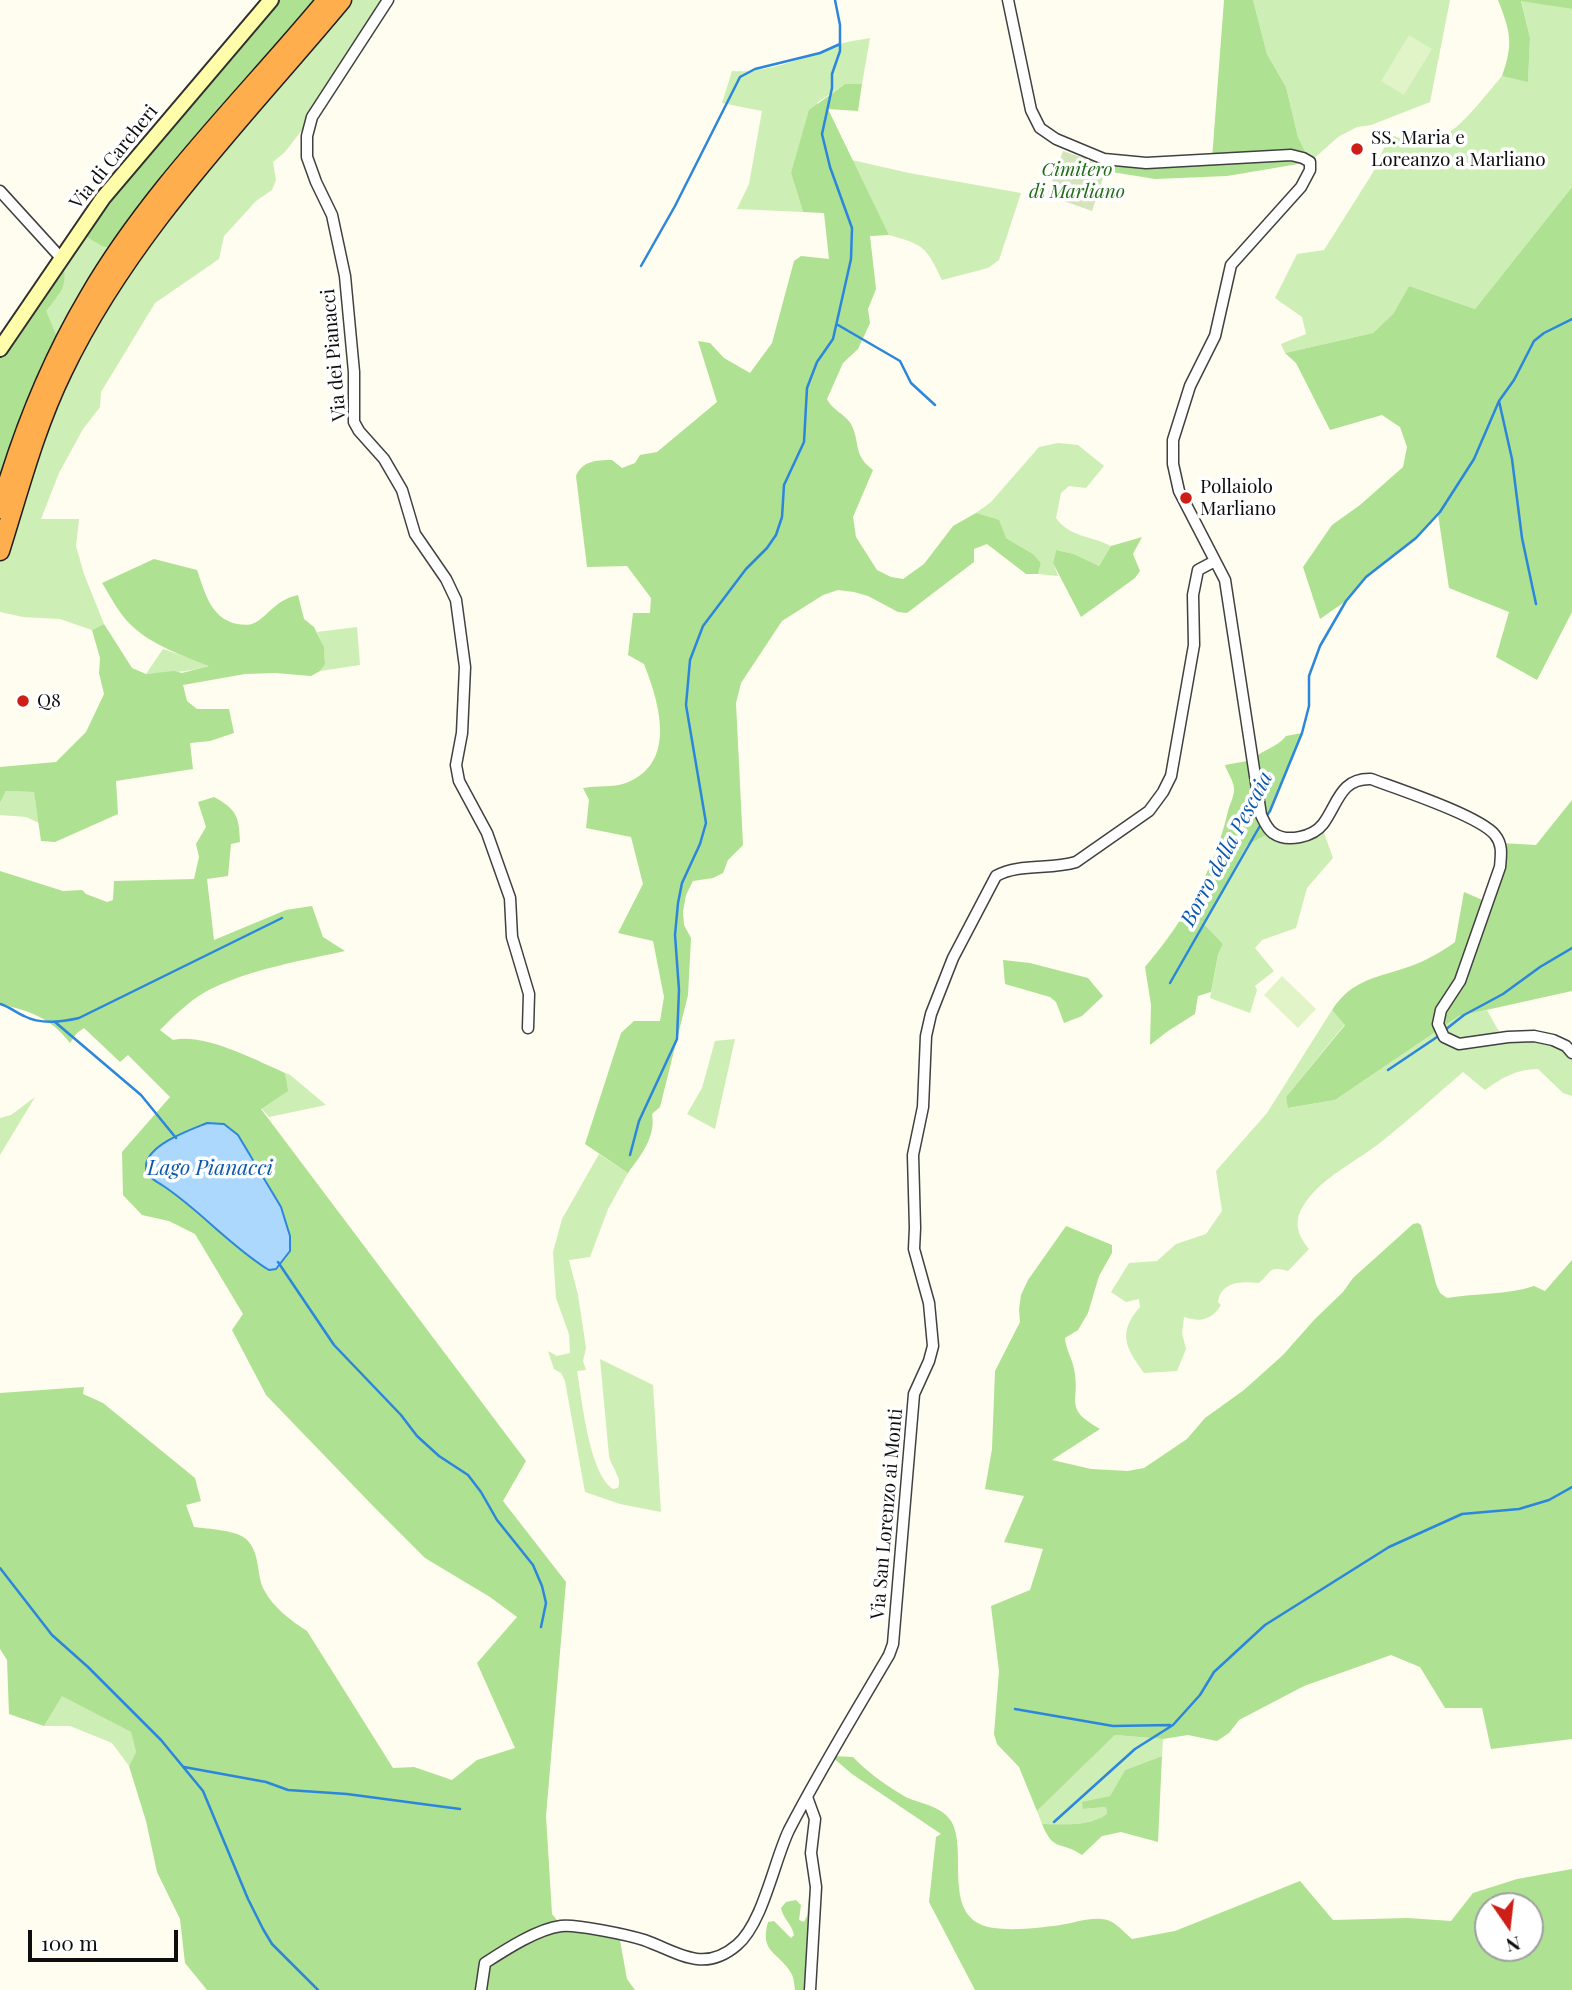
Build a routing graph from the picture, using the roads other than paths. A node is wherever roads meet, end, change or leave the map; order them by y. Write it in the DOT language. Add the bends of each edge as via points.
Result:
graph roads {
  1 [pos="271,0"];
  2 [pos="326,0"];
  3 [pos="342,0"];
  4 [pos="388,0"];
  5 [pos="1009,0"];
  6 [pos="0,191"];
  7 [pos="61,258"];
  8 [pos="0,349"];
  9 [pos="0,509"];
  10 [pos="0,551"];
  11 [pos="1215,561"];
  12 [pos="528,1028"];
  13 [pos="1572,1053"];
  14 [pos="807,1797"];
  15 [pos="481,1990"];
  16 [pos="810,1990"];
  1 -- 7 [label="street, Via di Carcheri" via="103,198"];
  2 -- 9 [label="highway" via="162,193 105,270 41,390"];
  3 -- 10 [label="highway" via="177,194 110,284 57,384"];
  4 -- 12 [label="street, Via dei Pianacci" via="312,117 307,157 332,215 345,276 354,422 390,469 402,490 415,534 456,600 465,667 456,765 510,898 512,937 529,994"];
  5 -- 11 [label="street" via="1031,110 1040,128 1056,139 1104,159 1146,163 1291,155 1310,163 1301,187 1231,265 1214,336 1190,386 1173,440 1179,491"];
  6 -- 7 [label="street"];
  7 -- 8 [label="street, Via di Carcheri"];
  11 -- 13 [label="street" via="1226,580 1266,825 1283,837 1301,837 1322,827 1341,792 1360,779 1371,779 1486,827 1500,843 1500,867 1460,981 1441,1010 1438,1024 1444,1037 1460,1044 1534,1036 1553,1040"];
  11 -- 14 [label="street, Via San Lorenzo ai Monti" via="1198,570 1194,586 1194,645 1185,700 1171,776 1157,802 1076,862 996,876 953,958 931,1014 923,1107 912,1155 914,1249 929,1303 933,1346 914,1394 893,1644"];
  14 -- 15 [label="street, Via San Lorenzo ai Monti" via="787,1834 752,1924 738,1945 714,1958 690,1959 627,1935 561,1926 509,1947 485,1963"];
  14 -- 16 [label="street" via="815,1819"];
}
